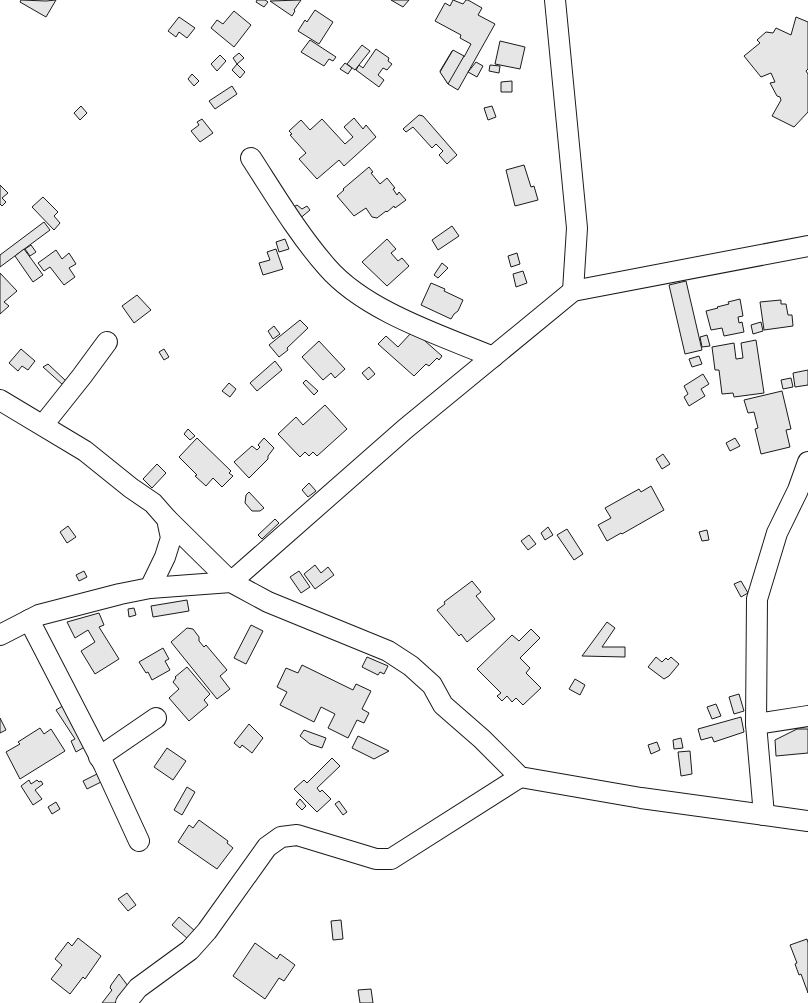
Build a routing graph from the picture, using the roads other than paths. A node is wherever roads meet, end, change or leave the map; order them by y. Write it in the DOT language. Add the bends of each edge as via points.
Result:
graph roads {
  1 [pos="555,0"];
  2 [pos="252,158"];
  3 [pos="808,246"];
  4 [pos="573,291"];
  5 [pos="107,342"];
  6 [pos="493,357"];
  7 [pos="0,400"];
  8 [pos="43,426"];
  9 [pos="808,462"];
  10 [pos="167,519"];
  11 [pos="230,582"];
  12 [pos="150,588"];
  13 [pos="28,620"];
  14 [pos="0,635"];
  15 [pos="808,716"];
  16 [pos="156,718"];
  17 [pos="756,724"];
  18 [pos="99,757"];
  19 [pos="520,777"];
  20 [pos="764,815"];
  21 [pos="808,821"];
  22 [pos="139,841"];
  23 [pos="126,1003"];
  1 -- 4 [label="street" via="577,228"];
  2 -- 6 [label="street" via="327,268 349,288 386,312"];
  3 -- 4 [label="street"];
  4 -- 6 [label="street"];
  5 -- 8 [label="street"];
  6 -- 11 [label="street"];
  7 -- 8 [label="street"];
  8 -- 10 [label="street" via="85,451 153,503"];
  9 -- 17 [label="street" via="777,533 757,599"];
  10 -- 11 [label="street"];
  10 -- 12 [label="street" via="171,538"];
  11 -- 12 [label="street"];
  11 -- 19 [label="street" via="268,602 388,651 411,666 432,685 443,705"];
  12 -- 13 [label="street"];
  13 -- 14 [label="street"];
  13 -- 18 [label="street"];
  15 -- 17 [label="street"];
  16 -- 18 [label="street"];
  17 -- 20 [label="street"];
  18 -- 22 [label="street"];
  19 -- 20 [label="street"];
  19 -- 23 [label="street" via="391,858 376,859 297,835 281,837 267,847 190,950 138,988"];
  20 -- 21 [label="street"];
}
